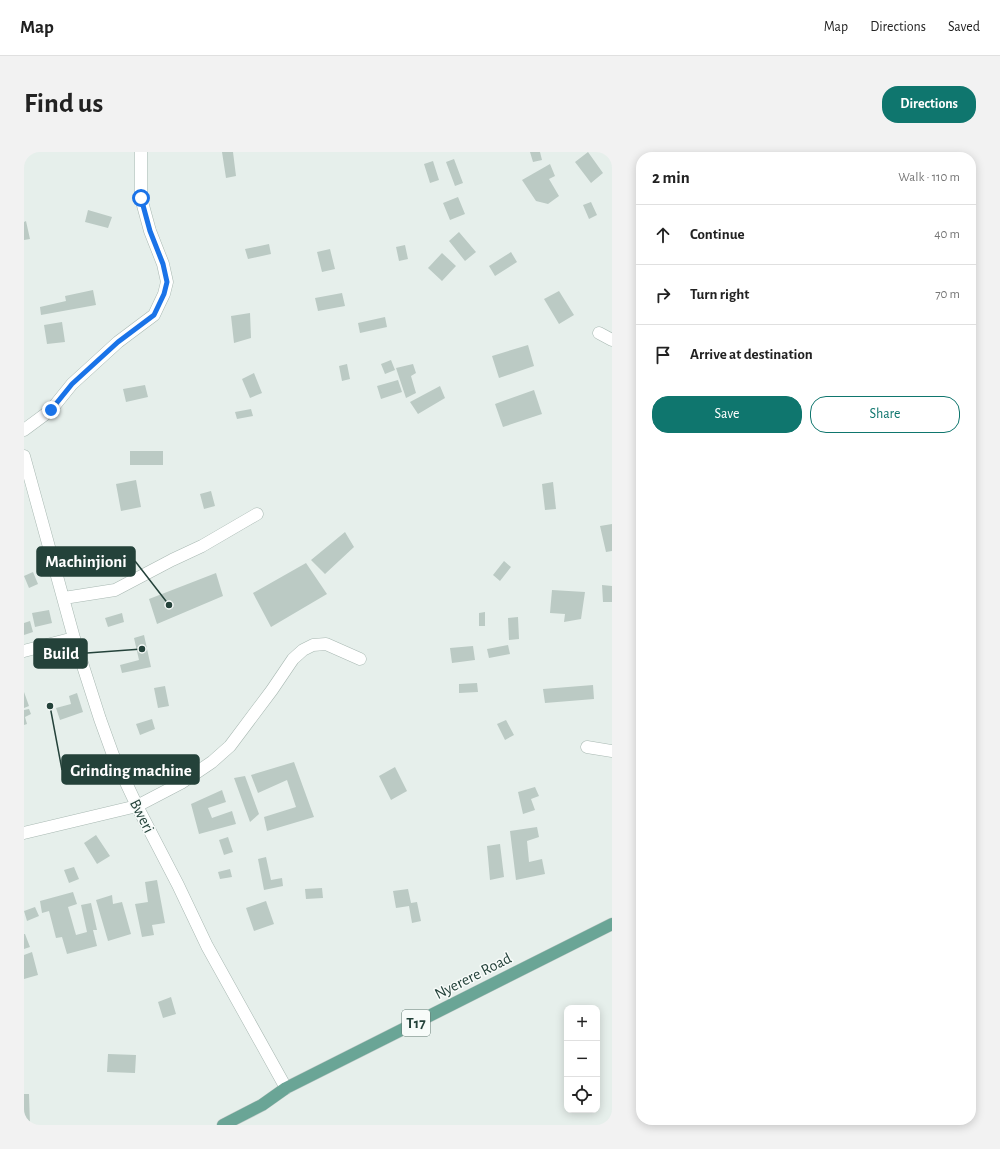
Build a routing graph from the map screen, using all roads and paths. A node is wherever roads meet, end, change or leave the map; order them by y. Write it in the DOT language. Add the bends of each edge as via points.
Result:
graph roads {
  1 [pos="141,152"];
  2 [pos="599,333"];
  3 [pos="612,340"];
  4 [pos="24,430"];
  5 [pos="24,456"];
  6 [pos="258,514"];
  7 [pos="64,598"];
  8 [pos="74,638"];
  9 [pos="24,651"];
  10 [pos="360,660"];
  11 [pos="587,747"];
  12 [pos="612,751"];
  13 [pos="137,806"];
  14 [pos="24,833"];
  15 [pos="612,924"];
  16 [pos="286,1088"];
  17 [pos="223,1125"];
  1 -- 4 [label="street" via="141,198 163,264 167,282 164,294 154,315 118,342 72,384 51,410"];
  2 -- 3 [label="street"];
  5 -- 7 [label="street, Bweri"];
  6 -- 7 [label="street" via="115,590"];
  7 -- 8 [label="street, Bweri"];
  8 -- 9 [label="street"];
  8 -- 13 [label="street, Bweri" via="113,755"];
  10 -- 13 [label="street" via="326,644 313,645 303,650 293,659 230,746 181,783"];
  11 -- 12 [label="street"];
  13 -- 14 [label="street"];
  13 -- 16 [label="street, Bweri" via="207,946"];
  15 -- 16 [label="main road, Nyerere Road / T17"];
  16 -- 17 [label="main road, Nyerere Road / T17" via="262,1105"];
}
